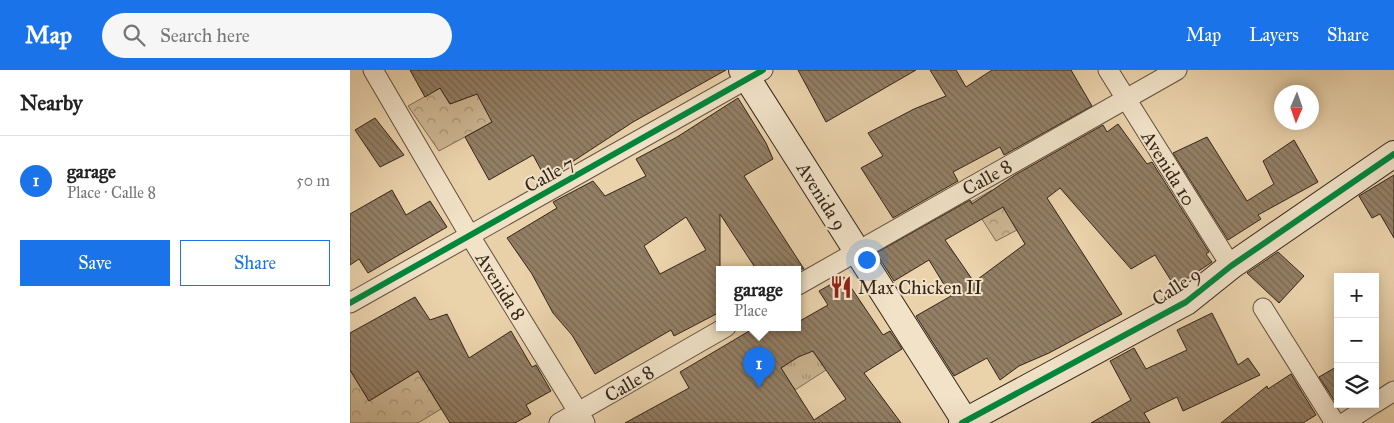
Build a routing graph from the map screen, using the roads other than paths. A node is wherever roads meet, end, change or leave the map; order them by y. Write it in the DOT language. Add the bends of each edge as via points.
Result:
graph roads {
  1 [pos="373,70"];
  2 [pos="1108,70"];
  3 [pos="1177,70"];
  4 [pos="751,73"];
  5 [pos="1126,99"];
  6 [pos="1394,154"];
  7 [pos="470,236"];
  8 [pos="856,251"];
  9 [pos="1231,266"];
  10 [pos="801,283"];
  11 [pos="350,303"];
  12 [pos="1263,308"];
  13 [pos="720,331"];
  14 [pos="1394,391"];
  15 [pos="1379,401"];
  16 [pos="1368,408"];
  17 [pos="582,418"];
  18 [pos="965,422"];
  19 [pos="559,423"];
  20 [pos="1334,423"];
  21 [pos="1344,423"];
  1 -- 7 [label="street, Avenida 8"];
  2 -- 5 [label="street, Avenida 10"];
  3 -- 5 [label="street, Calle 8"];
  4 -- 7 [label="street, Calle 7"];
  4 -- 8 [label="street, Avenida 9"];
  5 -- 8 [label="street, Calle 8"];
  5 -- 9 [label="street, Avenida 10"];
  6 -- 9 [label="street, Calle 9"];
  7 -- 11 [label="street, Calle 7"];
  7 -- 17 [label="street, Avenida 8"];
  8 -- 10 [label="street, Calle 8"];
  8 -- 18 [label="street, Avenida 9"];
  9 -- 18 [label="street, Calle 9" via="1186,302"];
  12 -- 20 [label="street"];
  13 -- 17 [label="street, Calle 8"];
  14 -- 15 [label="street"];
  16 -- 21 [label="street"];
  17 -- 19 [label="street, Calle 8"];
}
